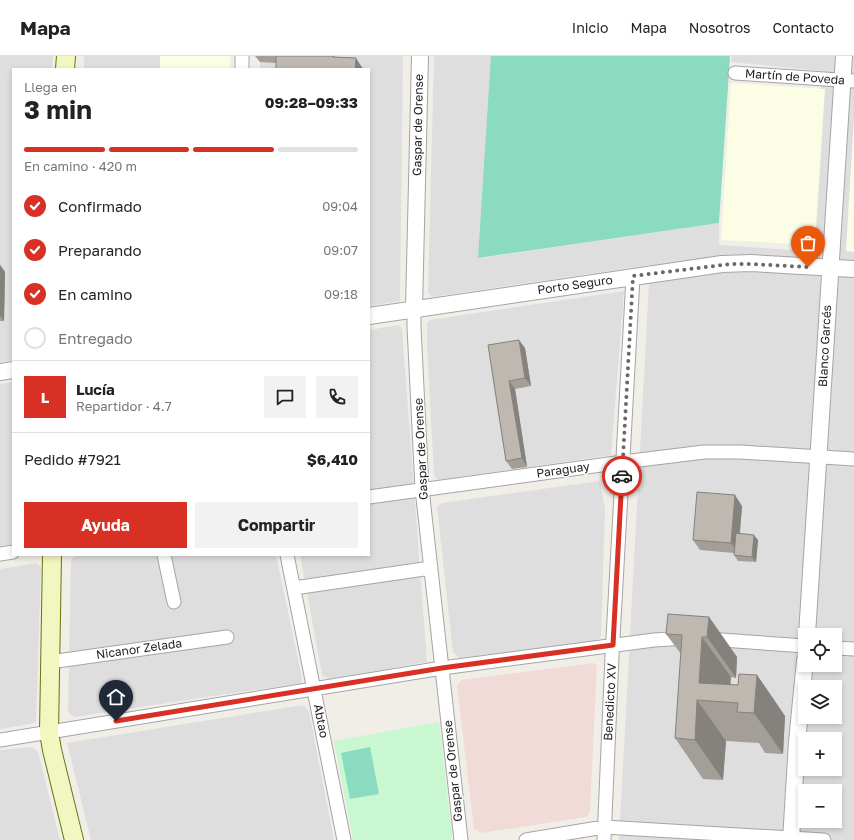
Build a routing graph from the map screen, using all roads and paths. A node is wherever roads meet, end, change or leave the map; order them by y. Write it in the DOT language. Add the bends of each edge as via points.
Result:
graph roads {
  1 [pos="66,56"];
  2 [pos="242,56"];
  3 [pos="420,56"];
  4 [pos="844,56"];
  5 [pos="66,68"];
  6 [pos="242,68"];
  7 [pos="735,73"];
  8 [pos="848,81"];
  9 [pos="830,268"];
  10 [pos="854,269"];
  11 [pos="633,276"];
  12 [pos="414,309"];
  13 [pos="370,316"];
  14 [pos="12,370"];
  15 [pos="0,372"];
  16 [pos="819,456"];
  17 [pos="854,459"];
  18 [pos="623,462"];
  19 [pos="422,490"];
  20 [pos="370,497"];
  21 [pos="12,552"];
  22 [pos="0,554"];
  23 [pos="52,556"];
  24 [pos="164,556"];
  25 [pos="287,556"];
  26 [pos="431,568"];
  27 [pos="294,588"];
  28 [pos="174,602"];
  29 [pos="807,628"];
  30 [pos="227,637"];
  31 [pos="613,645"];
  32 [pos="798,646"];
  33 [pos="842,648"];
  34 [pos="854,649"];
  35 [pos="50,662"];
  36 [pos="442,668"];
  37 [pos="804,672"];
  38 [pos="314,688"];
  39 [pos="48,732"];
  40 [pos="0,740"];
  41 [pos="604,834"];
  42 [pos="791,839"];
  43 [pos="74,840"];
  44 [pos="344,840"];
  45 [pos="460,840"];
  46 [pos="526,840"];
  47 [pos="824,840"];
  1 -- 5 [label="main road"];
  2 -- 6 [label="street"];
  3 -- 12 [label="street, Gaspar de Orense"];
  4 -- 8 [label="street, Blanco Garcés"];
  7 -- 8 [label="street, Martín de Poveda"];
  8 -- 9 [label="street, Blanco Garcés"];
  9 -- 10 [label="street, Porto Seguro"];
  9 -- 11 [label="street, Porto Seguro" via="731,264"];
  9 -- 16 [label="street, Blanco Garcés"];
  11 -- 12 [label="street, Porto Seguro"];
  11 -- 18 [label="street, Benedicto XV"];
  12 -- 13 [label="street, Porto Seguro"];
  12 -- 19 [label="street, Gaspar de Orense"];
  14 -- 15 [label="street"];
  16 -- 17 [label="street, Paraguay"];
  16 -- 18 [label="street, Paraguay" via="722,452"];
  16 -- 29 [label="street, Blanco Garcés"];
  18 -- 19 [label="street, Paraguay"];
  18 -- 31 [label="street, Benedicto XV"];
  19 -- 20 [label="street, Paraguay"];
  19 -- 26 [label="street, Gaspar de Orense"];
  21 -- 22 [label="street"];
  23 -- 35 [label="main road"];
  24 -- 28 [label="street"];
  25 -- 27 [label="street, Abtao"];
  26 -- 27 [label="street"];
  26 -- 36 [label="street, Gaspar de Orense"];
  27 -- 38 [label="street, Abtao"];
  30 -- 35 [label="street, Nicanor Zelada"];
  31 -- 32 [label="street" via="664,638 685,638"];
  31 -- 36 [label="street"];
  31 -- 41 [label="street, Benedicto XV"];
  33 -- 34 [label="street"];
  35 -- 39 [label="main road"];
  36 -- 38 [label="street"];
  36 -- 45 [label="street, Gaspar de Orense"];
  37 -- 42 [label="street"];
  38 -- 39 [label="street"];
  38 -- 44 [label="street, Abtao"];
  39 -- 40 [label="street"];
  39 -- 43 [label="main road"];
  41 -- 42 [label="street"];
  41 -- 46 [label="street"];
  42 -- 47 [label="street"];
}
